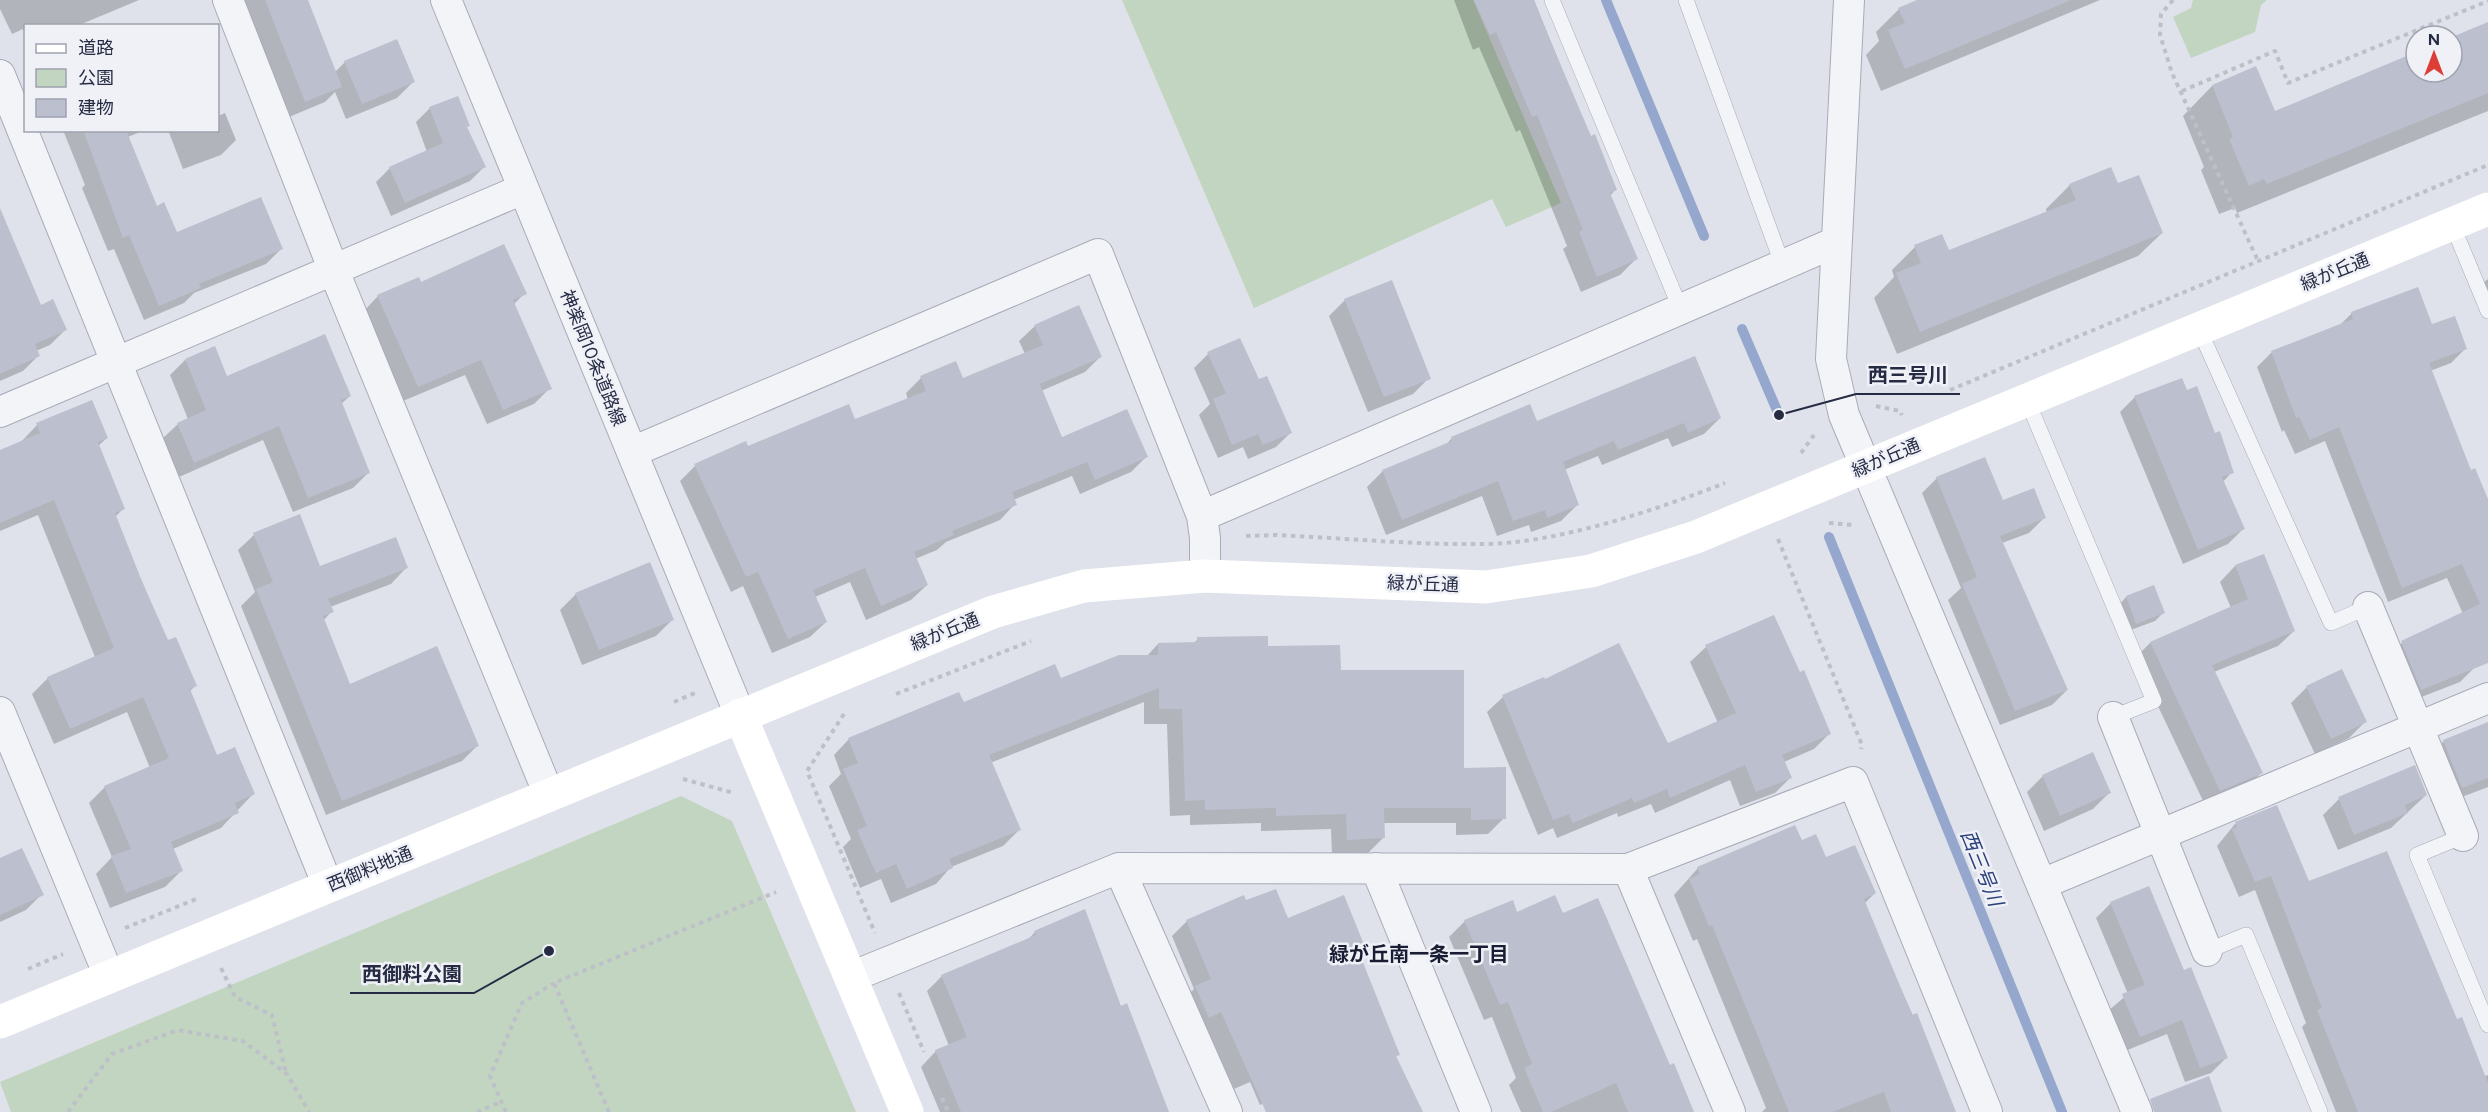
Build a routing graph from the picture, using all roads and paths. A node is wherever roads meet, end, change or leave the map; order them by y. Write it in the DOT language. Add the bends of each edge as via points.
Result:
graph roads {
  1 [pos="228,0"];
  2 [pos="446,0"];
  3 [pos="1552,0"];
  4 [pos="1686,0"];
  5 [pos="1849,0"];
  6 [pos="2173,0"];
  7 [pos="2488,1"];
  8 [pos="0,75"];
  9 [pos="2182,91"];
  10 [pos="2488,165"];
  11 [pos="523,189"];
  12 [pos="2488,209"];
  13 [pos="2452,224"];
  14 [pos="1836,242"];
  15 [pos="2258,261"];
  16 [pos="1783,266"];
  17 [pos="334,271"];
  18 [pos="1682,310"];
  19 [pos="2488,311"];
  20 [pos="2199,329"];
  21 [pos="116,363"];
  22 [pos="1944,393"];
  23 [pos="2027,399"];
  24 [pos="1911,406"];
  25 [pos="1900,411"];
  26 [pos="0,412"];
  27 [pos="632,452"];
  28 [pos="1865,466"];
  29 [pos="1202,516"];
  30 [pos="1778,538"];
  31 [pos="1204,576"];
  32 [pos="2368,607"];
  33 [pos="2488,698"];
  34 [pos="0,712"];
  35 [pos="740,715"];
  36 [pos="842,715"];
  37 [pos="2113,717"];
  38 [pos="2418,726"];
  39 [pos="1853,782"];
  40 [pos="549,795"];
  41 [pos="2159,835"];
  42 [pos="2463,836"];
  43 [pos="1119,868"];
  44 [pos="1376,868"];
  45 [pos="1628,869"];
  46 [pos="2042,884"];
  47 [pos="328,886"];
  48 [pos="777,891"];
  49 [pos="2207,951"];
  50 [pos="887,962"];
  51 [pos="221,968"];
  52 [pos="109,976"];
  53 [pos="851,976"];
  54 [pos="554,983"];
  55 [pos="906,987"];
  56 [pos="901,997"];
  57 [pos="0,1022"];
  58 [pos="2488,1025"];
  59 [pos="927,1060"];
  60 [pos="287,1074"];
  61 [pos="939,1091"];
  62 [pos="503,1101"];
  63 [pos="68,1112"];
  64 [pos="309,1112"];
  65 [pos="477,1112"];
  66 [pos="506,1112"];
  67 [pos="609,1112"];
  68 [pos="907,1112"];
  69 [pos="948,1112"];
  70 [pos="1227,1112"];
  71 [pos="1476,1112"];
  72 [pos="1730,1112"];
  73 [pos="1987,1112"];
  74 [pos="2137,1112"];
  75 [pos="2319,1112"];
  1 -- 17 [label="street"];
  2 -- 11 [label="street, 神楽岡10条道路線"];
  3 -- 18 [label="lane"];
  4 -- 16 [label="lane"];
  5 -- 14 [label="street"];
  6 -- 9 [label="path" via="2162,14 2160,35"];
  7 -- 9 [label="path" via="2288,84 2274,51"];
  8 -- 21 [label="street"];
  9 -- 15 [label="path"];
  10 -- 15 [label="path"];
  11 -- 17 [label="street"];
  11 -- 27 [label="street, 神楽岡10条道路線"];
  12 -- 13 [label="street, 緑が丘通"];
  13 -- 19 [label="lane"];
  13 -- 20 [label="street, 緑が丘通"];
  14 -- 16 [label="street"];
  14 -- 28 [label="street" via="1831,358 1844,415"];
  15 -- 22 [label="path"];
  16 -- 18 [label="street"];
  17 -- 21 [label="street"];
  17 -- 40 [label="street"];
  18 -- 29 [label="street"];
  20 -- 23 [label="street, 緑が丘通"];
  20 -- 32 [label="lane" via="2331,623"];
  21 -- 26 [label="street"];
  21 -- 47 [label="street"];
  23 -- 28 [label="street, 緑が丘通"];
  23 -- 37 [label="lane" via="2154,701"];
  24 -- 25 [label="path"];
  27 -- 29 [label="street" via="1098,254"];
  27 -- 35 [label="street, 神楽岡10条道路線"];
  28 -- 31 [label="street, 緑が丘通" via="1696,537 1592,571 1486,586"];
  28 -- 46 [label="street"];
  29 -- 31 [label="street"];
  30 -- 39 [label="path" via="1862,745"];
  31 -- 35 [label="street, 緑が丘通" via="1084,586 993,612"];
  32 -- 38 [label="street"];
  33 -- 38 [label="street"];
  34 -- 52 [label="street"];
  35 -- 40 [label="street, 西御料地通"];
  35 -- 53 [label="street"];
  36 -- 50 [label="path" via="807,771"];
  37 -- 41 [label="street"];
  38 -- 41 [label="street"];
  38 -- 42 [label="street"];
  39 -- 45 [label="street"];
  39 -- 73 [label="street"];
  40 -- 47 [label="street, 西御料地通"];
  41 -- 46 [label="street"];
  41 -- 49 [label="street"];
  42 -- 58 [label="lane" via="2417,855"];
  43 -- 44 [label="street"];
  43 -- 50 [label="street"];
  43 -- 70 [label="street"];
  44 -- 45 [label="street"];
  44 -- 71 [label="street"];
  45 -- 72 [label="street"];
  46 -- 74 [label="street"];
  47 -- 52 [label="street, 西御料地通"];
  48 -- 54 [label="path"];
  49 -- 75 [label="lane" via="2246,935"];
  50 -- 53 [label="street"];
  50 -- 56 [label="path"];
  51 -- 60 [label="path" via="235,997 272,1015"];
  52 -- 57 [label="street, 西御料地通"];
  53 -- 68 [label="street"];
  54 -- 62 [label="path" via="522,1004 490,1076"];
  54 -- 67 [label="path"];
  55 -- 56 [label="path"];
  56 -- 59 [label="path"];
  60 -- 63 [label="path" via="243,1041 178,1030 112,1054"];
  60 -- 64 [label="path"];
  61 -- 69 [label="path"];
  62 -- 65 [label="path"];
  62 -- 66 [label="path"];
}
